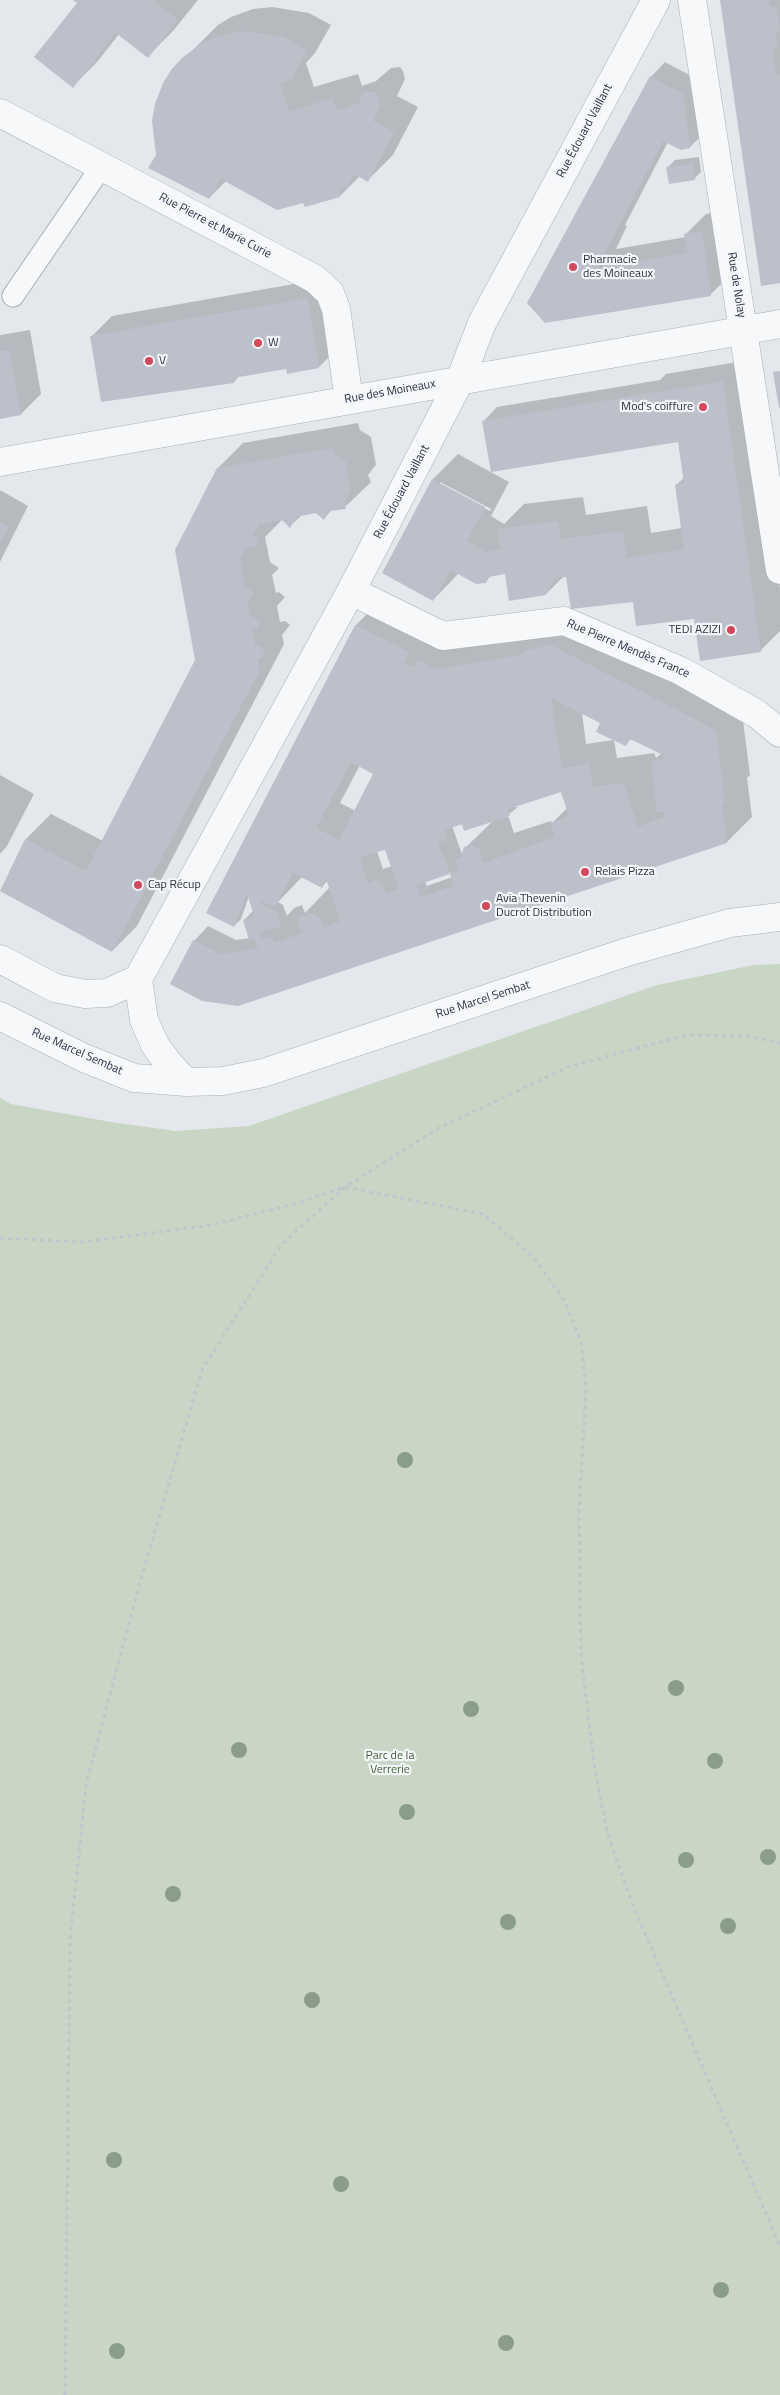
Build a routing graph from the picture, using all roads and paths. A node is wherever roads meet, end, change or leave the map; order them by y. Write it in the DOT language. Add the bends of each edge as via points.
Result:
graph roads {
  1 [pos="656,0"];
  2 [pos="692,0"];
  3 [pos="0,113"];
  4 [pos="102,166"];
  5 [pos="13,296"];
  6 [pos="780,324"];
  7 [pos="743,331"];
  8 [pos="460,380"];
  9 [pos="349,400"];
  10 [pos="0,462"];
  11 [pos="780,570"];
  12 [pos="350,591"];
  13 [pos="780,733"];
  14 [pos="780,917"];
  15 [pos="0,959"];
  16 [pos="138,979"];
  17 [pos="0,1016"];
  18 [pos="780,1043"];
  19 [pos="186,1082"];
  20 [pos="345,1187"];
  21 [pos="0,1238"];
  22 [pos="780,2246"];
  23 [pos="65,2395"];
  1 -- 8 [label="street, Rue Édouard Vaillant" via="482,323"];
  2 -- 7 [label="street, Rue de Nolay"];
  3 -- 4 [label="street, Rue Pierre et Marie Curie"];
  4 -- 5 [label="lane"];
  4 -- 9 [label="street, Rue Pierre et Marie Curie" via="315,279 330,293 336,309"];
  6 -- 7 [label="street, Rue des Moineaux"];
  7 -- 8 [label="street, Rue des Moineaux"];
  7 -- 11 [label="street, Rue de Nolay"];
  8 -- 9 [label="street, Rue des Moineaux"];
  8 -- 12 [label="street, Rue Édouard Vaillant"];
  9 -- 10 [label="street, Rue des Moineaux"];
  12 -- 13 [label="street, Rue Pierre Mendès France" via="443,636 564,621 681,671 758,714"];
  12 -- 16 [label="street, Rue Édouard Vaillant"];
  14 -- 19 [label="street, Rue Marcel Sembat" via="730,923 626,952 263,1073 223,1081"];
  15 -- 16 [label="street" via="55,988 85,994 107,993"];
  16 -- 19 [label="street" via="144,1020 155,1045"];
  17 -- 19 [label="street, Rue Marcel Sembat" via="84,1058 134,1078"];
  18 -- 20 [label="path" via="748,1036 688,1035 568,1067 437,1130"];
  20 -- 21 [label="path" via="212,1225 82,1242"];
  20 -- 22 [label="path" via="483,1214 534,1258 564,1300 581,1342 586,1391 579,1510 581,1655 594,1764 607,1832 634,1906"];
  20 -- 23 [label="path" via="282,1244 202,1370 86,1784 70,1941"];
}
